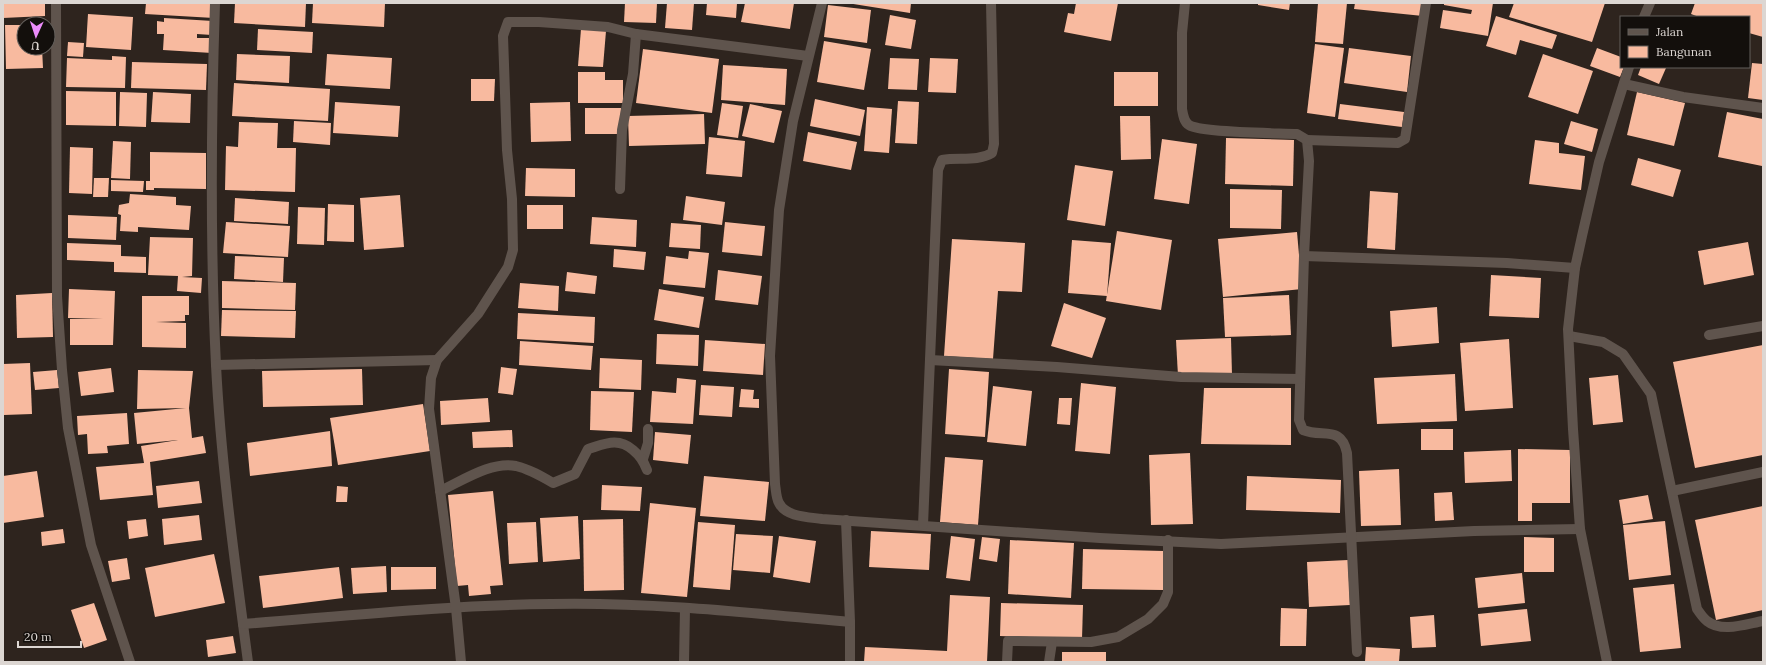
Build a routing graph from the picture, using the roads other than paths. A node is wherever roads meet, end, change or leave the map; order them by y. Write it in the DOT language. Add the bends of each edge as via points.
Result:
graph roads {
  1 [pos="56,3"];
  2 [pos="215,3"];
  3 [pos="822,3"];
  4 [pos="991,3"];
  5 [pos="1185,3"];
  6 [pos="1426,3"];
  7 [pos="1650,3"];
  8 [pos="1644,16"];
  9 [pos="636,34"];
  10 [pos="808,56"];
  11 [pos="1629,68"];
  12 [pos="1624,84"];
  13 [pos="1763,108"];
  14 [pos="1306,140"];
  15 [pos="620,189"];
  16 [pos="1304,256"];
  17 [pos="1575,268"];
  18 [pos="1763,326"];
  19 [pos="1709,335"];
  20 [pos="1569,336"];
  21 [pos="437,360"];
  22 [pos="930,360"];
  23 [pos="216,365"];
  24 [pos="1300,379"];
  25 [pos="648,428"];
  26 [pos="643,459"];
  27 [pos="647,470"];
  28 [pos="1763,472"];
  29 [pos="440,491"];
  30 [pos="1672,491"];
  31 [pos="846,520"];
  32 [pos="923,525"];
  33 [pos="1580,529"];
  34 [pos="1351,537"];
  35 [pos="1168,540"];
  36 [pos="456,608"];
  37 [pos="685,609"];
  38 [pos="850,622"];
  39 [pos="1763,622"];
  40 [pos="243,624"];
  41 [pos="1052,642"];
  42 [pos="1357,652"];
  43 [pos="130,662"];
  44 [pos="248,662"];
  45 [pos="461,662"];
  46 [pos="684,662"];
  47 [pos="850,662"];
  48 [pos="1007,662"];
  49 [pos="1049,662"];
  50 [pos="1607,662"];
  1 -- 43 [label="street" via="57,296 68,428 91,545"];
  2 -- 23 [label="street" via="212,180"];
  3 -- 10 [label="street"];
  4 -- 22 [label="street" via="994,144 992,154 983,158 942,160 938,170"];
  5 -- 14 [label="street" via="1182,33 1184,120 1189,125 1206,130 1297,134"];
  6 -- 14 [label="street" via="1405,139 1398,143"];
  7 -- 8 [label="street"];
  9 -- 10 [label="street"];
  9 -- 15 [label="street" via="633,74 622,130"];
  9 -- 21 [label="street" via="608,27 539,22 508,22 505,26 503,36 507,150 514,230 513,250 508,267 478,314"];
  10 -- 31 [label="street" via="793,121 779,210 770,356 775,484 778,503 786,511 797,516"];
  11 -- 12 [label="street"];
  12 -- 13 [label="street" via="1684,97"];
  12 -- 17 [label="street" via="1599,162"];
  14 -- 16 [label="street" via="1309,161"];
  16 -- 17 [label="street"];
  16 -- 24 [label="street"];
  17 -- 20 [label="street"];
  18 -- 19 [label="street"];
  20 -- 30 [label="street" via="1603,342 1623,354 1651,394"];
  20 -- 33 [label="street"];
  21 -- 23 [label="street"];
  21 -- 29 [label="street" via="431,378 429,409"];
  22 -- 24 [label="street" via="1181,377"];
  22 -- 32 [label="street"];
  23 -- 40 [label="street" via="228,501"];
  24 -- 34 [label="street" via="1299,420 1303,430 1335,435 1342,438 1345,445"];
  25 -- 26 [label="street" via="648,443"];
  26 -- 27 [label="street"];
  26 -- 29 [label="street" via="626,444 610,442 588,449 575,474 553,483 515,466 489,467"];
  28 -- 30 [label="street"];
  29 -- 36 [label="street"];
  30 -- 39 [label="street" via="1697,609 1706,621 1714,626 1728,628"];
  31 -- 32 [label="street"];
  31 -- 38 [label="street"];
  32 -- 35 [label="street" via="1100,538"];
  33 -- 34 [label="street"];
  33 -- 50 [label="street"];
  34 -- 35 [label="street" via="1221,544"];
  34 -- 42 [label="street"];
  35 -- 41 [label="street" via="1168,592 1163,604 1148,619 1118,637 1091,642"];
  36 -- 37 [label="street" via="551,604"];
  36 -- 40 [label="street"];
  36 -- 45 [label="street"];
  37 -- 38 [label="street"];
  37 -- 46 [label="street"];
  38 -- 47 [label="street"];
  40 -- 44 [label="street"];
  41 -- 48 [label="street" via="1008,641"];
  41 -- 49 [label="street"];
}
